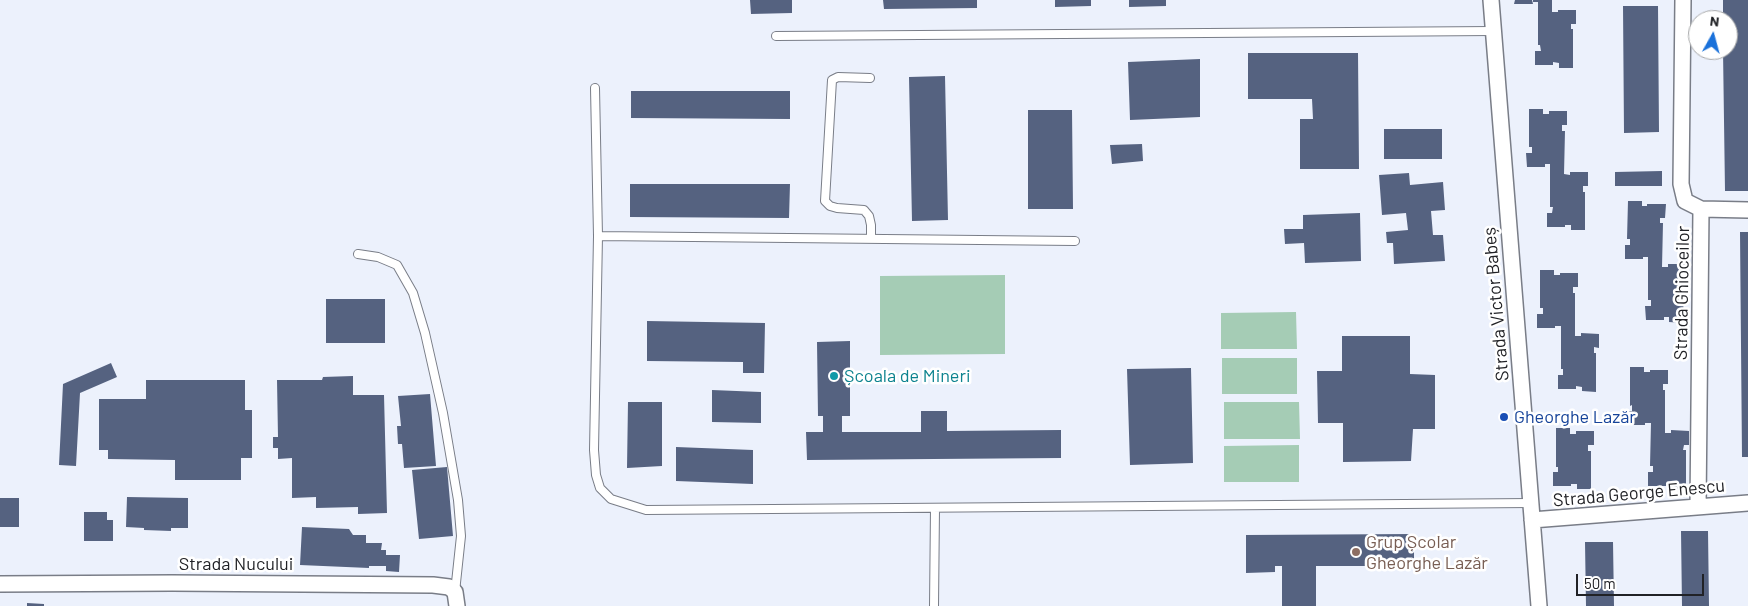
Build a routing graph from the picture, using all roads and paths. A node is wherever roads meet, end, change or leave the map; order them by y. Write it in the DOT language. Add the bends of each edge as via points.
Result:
graph roads {
  1 [pos="1491,0"];
  2 [pos="1683,0"];
  3 [pos="1494,30"];
  4 [pos="776,36"];
  5 [pos="870,78"];
  6 [pos="595,88"];
  7 [pos="1701,209"];
  8 [pos="1748,210"];
  9 [pos="598,236"];
  10 [pos="871,239"];
  11 [pos="1075,241"];
  12 [pos="358,254"];
  13 [pos="1531,503"];
  14 [pos="1748,503"];
  15 [pos="1698,507"];
  16 [pos="935,508"];
  17 [pos="1532,520"];
  18 [pos="0,584"];
  19 [pos="456,599"];
  20 [pos="934,606"];
  21 [pos="1539,606"];
  1 -- 3 [label="street, Strada Victor Babeș"];
  2 -- 7 [label="street, Strada Ghioceilor" via="1681,184 1685,201"];
  3 -- 4 [label="lane"];
  3 -- 13 [label="street, Strada Victor Babeș"];
  5 -- 10 [label="lane" via="838,77 832,80 825,201 837,208 864,210 869,216"];
  6 -- 9 [label="lane"];
  7 -- 8 [label="street"];
  7 -- 15 [label="street, Strada Ghioceilor"];
  9 -- 10 [label="lane"];
  9 -- 16 [label="lane" via="594,450 600,488 611,499 646,510"];
  10 -- 11 [label="lane"];
  12 -- 19 [label="lane" via="378,257 397,265 414,293 443,413 458,500 461,536"];
  13 -- 16 [label="lane"];
  13 -- 17 [label="street, Strada Victor Babeș"];
  14 -- 15 [label="street, Strada George Enescu"];
  15 -- 17 [label="street, Strada George Enescu"];
  16 -- 20 [label="lane"];
  17 -- 21 [label="street, Strada Victor Babeș"];
  18 -- 19 [label="street, Strada Nucului" via="433,585 449,587"];
}
